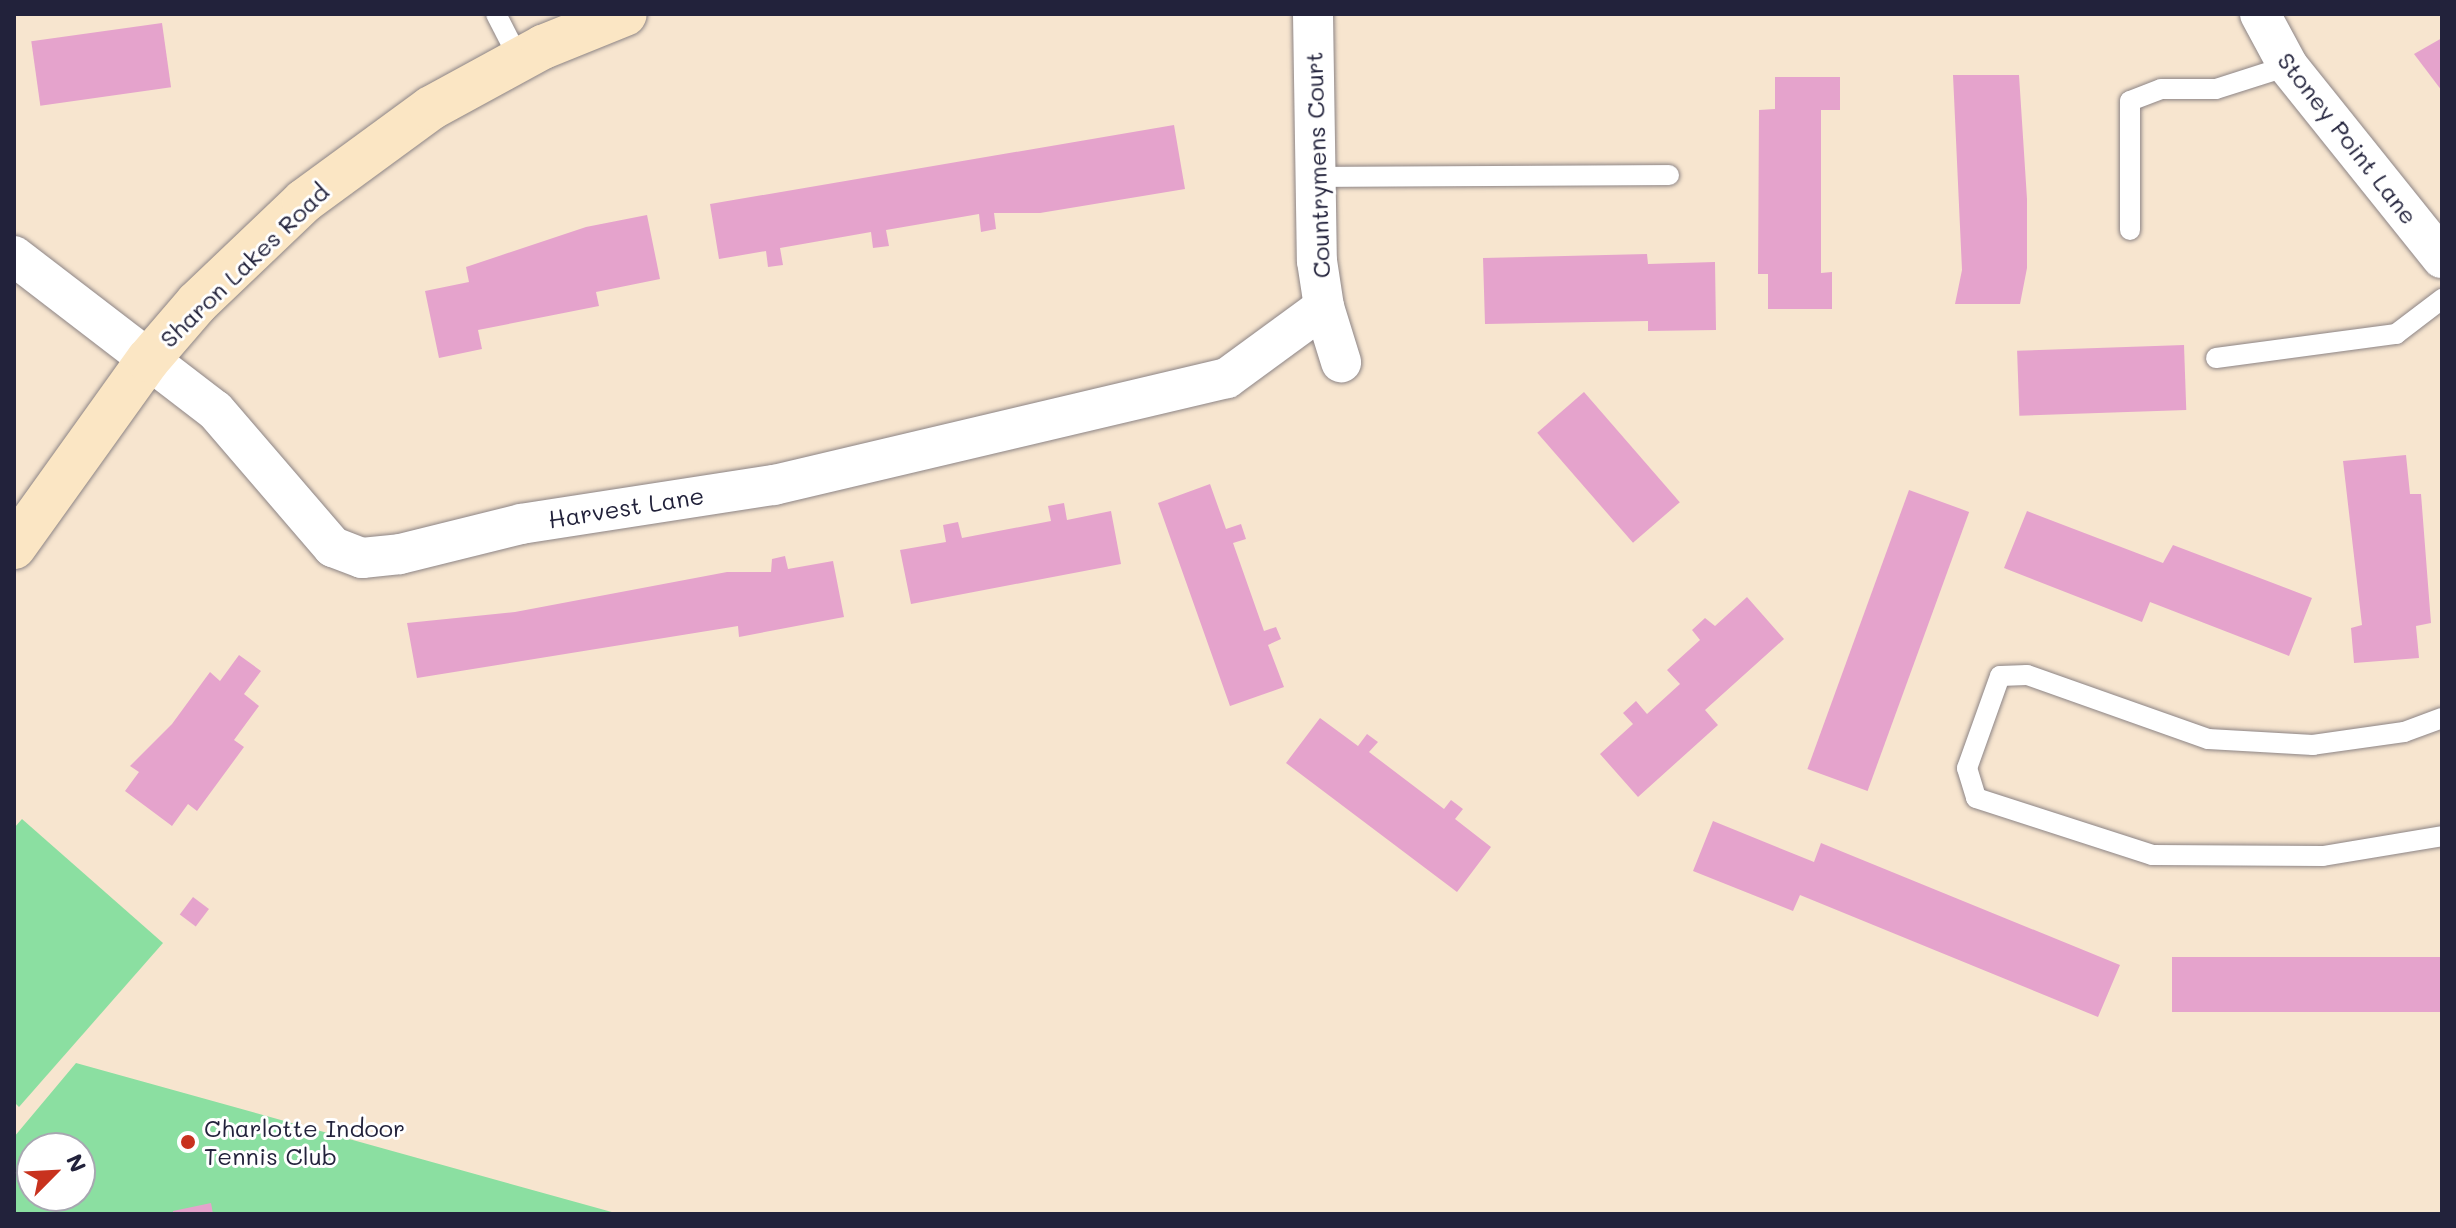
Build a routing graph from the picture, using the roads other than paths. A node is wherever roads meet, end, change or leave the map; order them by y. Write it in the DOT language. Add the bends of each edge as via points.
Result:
graph roads {
  1 [pos="496,14"];
  2 [pos="625,14"];
  3 [pos="1313,14"];
  4 [pos="2260,14"];
  5 [pos="519,59"];
  6 [pos="2288,66"];
  7 [pos="1669,175"];
  8 [pos="1316,177"];
  9 [pos="2130,230"];
  10 [pos="14,256"];
  11 [pos="2442,258"];
  12 [pos="2442,299"];
  13 [pos="1324,307"];
  14 [pos="2216,358"];
  15 [pos="148,360"];
  16 [pos="1341,362"];
  17 [pos="14,547"];
  18 [pos="2442,718"];
  19 [pos="2442,836"];
  1 -- 5 [label="lane"];
  2 -- 5 [label="street, Sharon Lakes Road"];
  3 -- 8 [label="street, Countrymens Court"];
  4 -- 6 [label="street, Stoney Point Lane"];
  5 -- 15 [label="street, Sharon Lakes Road" via="387,136 304,201 197,303"];
  6 -- 9 [label="lane" via="2216,89 2161,89 2130,101"];
  6 -- 11 [label="street, Stoney Point Lane"];
  7 -- 8 [label="lane"];
  8 -- 13 [label="street, Countrymens Court"];
  10 -- 15 [label="street, Harvest Lane"];
  12 -- 14 [label="lane" via="2396,334"];
  13 -- 15 [label="street, Harvest Lane" via="1227,378 805,479 521,524 400,554 362,558 333,547 215,410"];
  13 -- 16 [label="street, Countrymens Court"];
  15 -- 17 [label="street, Sharon Lakes Road"];
  18 -- 19 [label="lane" via="2404,732 2313,745 2208,739 2027,675 2000,676 1967,768 1976,798 2152,855 2323,856"];
}
